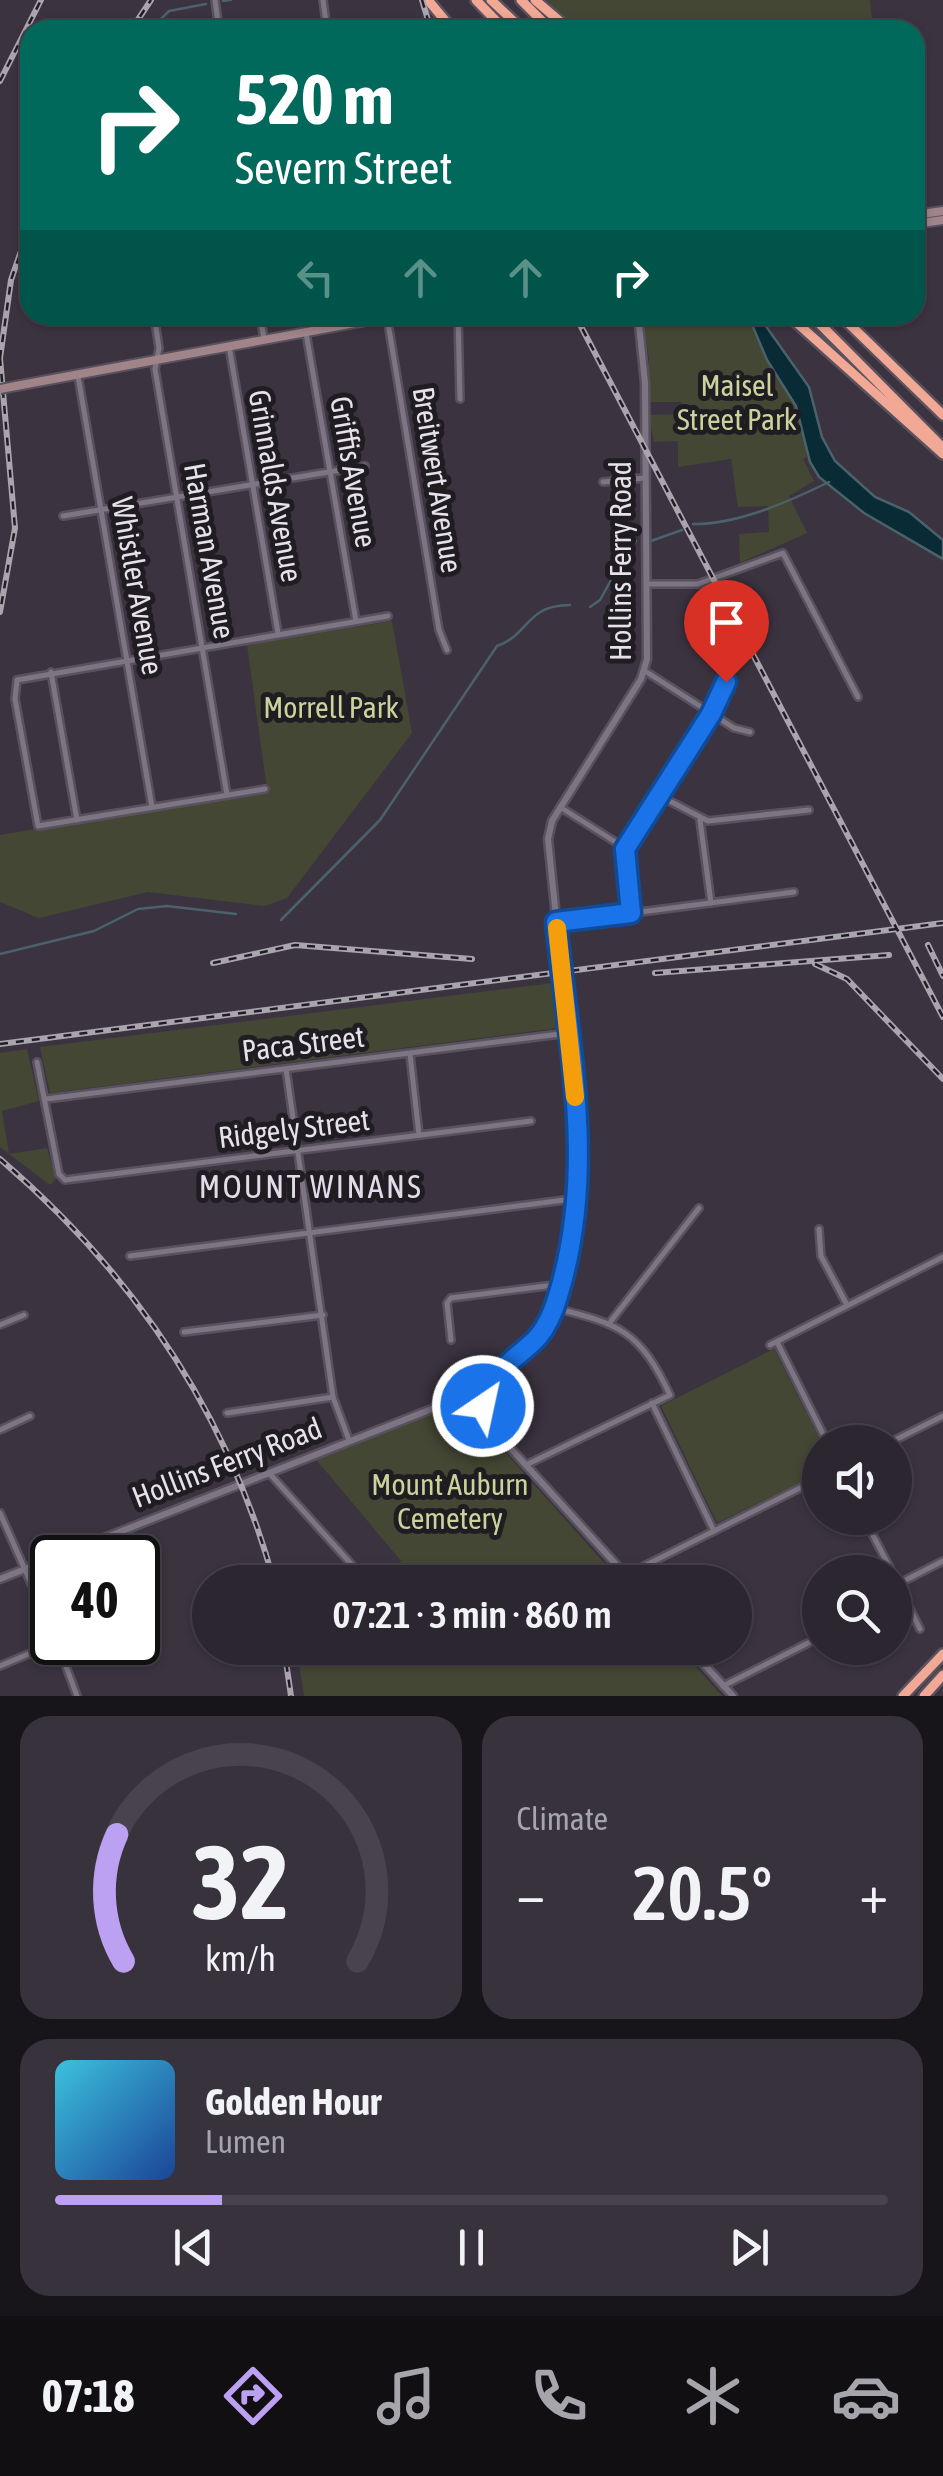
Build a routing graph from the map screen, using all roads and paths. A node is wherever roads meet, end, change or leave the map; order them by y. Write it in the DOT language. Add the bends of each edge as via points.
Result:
graph roads {
  1 [pos="428,0"];
  2 [pos="476,0"];
  3 [pos="491,0"];
  4 [pos="520,0"];
  5 [pos="535,0"];
  6 [pos="445,20"];
  7 [pos="495,20"];
  8 [pos="512,20"];
  9 [pos="540,20"];
  10 [pos="558,20"];
  11 [pos="155,325"];
  12 [pos="262,325"];
  13 [pos="338,325"];
  14 [pos="388,325"];
  15 [pos="458,325"];
  16 [pos="639,325"];
  17 [pos="800,325"];
  18 [pos="821,325"];
  19 [pos="850,325"];
  20 [pos="306,332"];
  21 [pos="264,339"];
  22 [pos="229,346"];
  23 [pos="155,359"];
  24 [pos="78,373"];
  25 [pos="0,389"];
  26 [pos="460,399"];
  27 [pos="943,416"];
  28 [pos="943,451"];
  29 [pos="366,466"];
  30 [pos="330,472"];
  31 [pos="644,478"];
  32 [pos="604,482"];
  33 [pos="252,485"];
  34 [pos="177,497"];
  35 [pos="101,510"];
  36 [pos="63,516"];
  37 [pos="646,584"];
  38 [pos="388,616"];
  39 [pos="356,621"];
  40 [pos="278,634"];
  41 [pos="202,646"];
  42 [pos="447,650"];
  43 [pos="725,650"];
  44 [pos="126,659"];
  45 [pos="645,670"];
  46 [pos="51,672"];
  47 [pos="858,697"];
  48 [pos="711,714"];
  49 [pos="750,732"];
  50 [pos="265,788"];
  51 [pos="227,795"];
  52 [pos="660,796"];
  53 [pos="560,806"];
  54 [pos="152,807"];
  55 [pos="810,810"];
  56 [pos="76,820"];
  57 [pos="700,820"];
  58 [pos="625,849"];
  59 [pos="794,892"];
  60 [pos="711,904"];
  61 [pos="631,913"];
  62 [pos="556,922"];
  63 [pos="568,1033"];
  64 [pos="410,1053"];
  65 [pos="37,1062"];
  66 [pos="286,1069"];
  67 [pos="44,1100"];
  68 [pos="531,1121"];
  69 [pos="419,1135"];
  70 [pos="298,1151"];
  71 [pos="580,1198"];
  72 [pos="699,1208"];
  73 [pos="819,1229"];
  74 [pos="311,1232"];
  75 [pos="130,1256"];
  76 [pos="943,1257"];
  77 [pos="562,1284"];
  78 [pos="847,1305"];
  79 [pos="554,1308"];
  80 [pos="24,1315"];
  81 [pos="323,1315"];
  82 [pos="610,1322"];
  83 [pos="0,1325"];
  84 [pos="184,1332"];
  85 [pos="450,1340"];
  86 [pos="514,1360"];
  87 [pos="484,1390"];
  88 [pos="471,1392"];
  89 [pos="333,1397"];
  90 [pos="652,1404"];
  91 [pos="227,1413"];
  92 [pos="30,1416"];
  93 [pos="943,1416"];
  94 [pos="493,1424"];
  95 [pos="818,1425"];
  96 [pos="0,1430"];
  97 [pos="912,1432"];
  98 [pos="349,1440"];
  99 [pos="528,1464"];
  100 [pos="268,1472"];
  101 [pos="802,1487"];
  102 [pos="0,1514"];
  103 [pos="714,1531"];
  104 [pos="943,1562"];
  105 [pos="352,1565"];
  106 [pos="617,1565"];
  107 [pos="646,1565"];
  108 [pos="25,1569"];
  109 [pos="912,1573"];
  110 [pos="0,1579"];
  111 [pos="30,1580"];
  112 [pos="912,1613"];
  113 [pos="920,1629"];
  114 [pos="802,1646"];
  115 [pos="30,1653"];
  116 [pos="943,1654"];
  117 [pos="66,1665"];
  118 [pos="704,1665"];
  119 [pos="0,1666"];
  120 [pos="943,1675"];
  121 [pos="723,1686"];
  122 [pos="78,1696"];
  123 [pos="733,1696"];
  124 [pos="903,1696"];
  125 [pos="924,1696"];
  1 -- 6 [label="highway"];
  2 -- 7 [label="highway"];
  3 -- 8 [label="highway"];
  4 -- 9 [label="highway"];
  5 -- 10 [label="highway"];
  11 -- 23 [label="street, Harman Avenue"];
  12 -- 21 [label="street"];
  13 -- 20 [label="main road"];
  14 -- 42 [label="street, Breitwert Avenue"];
  15 -- 26 [label="street"];
  16 -- 31 [label="street, Hollins Ferry Road"];
  17 -- 28 [label="highway"];
  18 -- 28 [label="highway"];
  19 -- 27 [label="highway"];
  20 -- 21 [label="main road"];
  20 -- 30 [label="street, Griffis Avenue"];
  21 -- 22 [label="main road"];
  22 -- 23 [label="main road"];
  22 -- 33 [label="street, Grinnalds Avenue"];
  23 -- 24 [label="main road"];
  23 -- 34 [label="street, Harman Avenue"];
  24 -- 25 [label="main road, bridge"];
  24 -- 35 [label="street, Whistler Avenue"];
  29 -- 30 [label="street"];
  30 -- 33 [label="street"];
  30 -- 39 [label="street, Griffis Avenue"];
  31 -- 32 [label="street"];
  31 -- 37 [label="street, Hollins Ferry Road"];
  33 -- 34 [label="street"];
  33 -- 40 [label="street, Grinnalds Avenue"];
  34 -- 35 [label="street"];
  34 -- 41 [label="street, Harman Avenue"];
  35 -- 36 [label="street"];
  35 -- 44 [label="street, Whistler Avenue"];
  37 -- 45 [label="street, Hollins Ferry Road"];
  37 -- 47 [label="street" via="698,584 783,554"];
  38 -- 39 [label="street"];
  39 -- 40 [label="street"];
  40 -- 41 [label="street"];
  41 -- 44 [label="street"];
  41 -- 51 [label="street, Harman Avenue"];
  43 -- 48 [label="street" via="725,689"];
  44 -- 46 [label="street"];
  44 -- 54 [label="street, Whistler Avenue"];
  45 -- 48 [label="street"];
  45 -- 53 [label="street, Hollins Ferry Road"];
  46 -- 56 [label="street"];
  46 -- 56 [label="street" via="18,680 14,699 38,826"];
  48 -- 49 [label="street"];
  48 -- 52 [label="street"];
  50 -- 51 [label="street"];
  51 -- 54 [label="street"];
  52 -- 57 [label="street"];
  52 -- 58 [label="street"];
  53 -- 58 [label="street"];
  53 -- 62 [label="street, Hollins Ferry Road" via="548,839"];
  54 -- 56 [label="street"];
  55 -- 57 [label="street"];
  57 -- 60 [label="street"];
  58 -- 61 [label="street"];
  59 -- 60 [label="street"];
  60 -- 61 [label="street"];
  61 -- 62 [label="street"];
  62 -- 63 [label="street, Hollins Ferry Road"];
  63 -- 64 [label="street, Paca Street"];
  63 -- 71 [label="street, Hollins Ferry Road"];
  64 -- 66 [label="street, Paca Street"];
  64 -- 69 [label="street"];
  65 -- 67 [label="street"];
  66 -- 67 [label="street, Paca Street"];
  66 -- 70 [label="street"];
  67 -- 70 [label="street, Ridgely Street" via="62,1180"];
  68 -- 69 [label="street, Ridgely Street"];
  69 -- 70 [label="street, Ridgely Street"];
  70 -- 74 [label="street"];
  71 -- 74 [label="street"];
  71 -- 77 [label="street, Hollins Ferry Road"];
  72 -- 82 [label="street"];
  73 -- 78 [label="street" via="821,1256"];
  74 -- 75 [label="street"];
  74 -- 81 [label="street"];
  76 -- 78 [label="street"];
  77 -- 79 [label="street, Hollins Ferry Road"];
  77 -- 85 [label="street" via="448,1300"];
  78 -- 95 [label="street" via="773,1343"];
  79 -- 82 [label="street"];
  79 -- 86 [label="street, Hollins Ferry Road" via="540,1335"];
  80 -- 83 [label="street"];
  81 -- 84 [label="street"];
  81 -- 89 [label="street"];
  82 -- 90 [label="street" via="645,1349 670,1394"];
  86 -- 87 [label="street, Hollins Ferry Road"];
  86 -- 88 [label="street, Hollins Ferry Road"];
  87 -- 88 [label="street, Hollins Ferry Road"];
  87 -- 94 [label="street" via="483,1406"];
  88 -- 94 [label="street" via="474,1407"];
  88 -- 98 [label="street, Hollins Ferry Road"];
  89 -- 91 [label="street"];
  89 -- 98 [label="street"];
  90 -- 99 [label="street"];
  90 -- 103 [label="street"];
  92 -- 96 [label="street"];
  93 -- 97 [label="street"];
  94 -- 99 [label="street"];
  98 -- 100 [label="street, Hollins Ferry Road"];
  99 -- 106 [label="street"];
  100 -- 105 [label="street"];
  100 -- 108 [label="street, Hollins Ferry Road"];
  101 -- 103 [label="street"];
  102 -- 108 [label="street"];
  103 -- 107 [label="street"];
  104 -- 109 [label="street"];
  108 -- 110 [label="street, Hollins Ferry Road"];
  108 -- 111 [label="street"];
  112 -- 113 [label="street"];
  114 -- 121 [label="street"];
  115 -- 119 [label="street"];
  116 -- 124 [label="highway"];
  117 -- 122 [label="street"];
  118 -- 121 [label="street"];
  120 -- 125 [label="highway"];
  121 -- 123 [label="street"];
}
